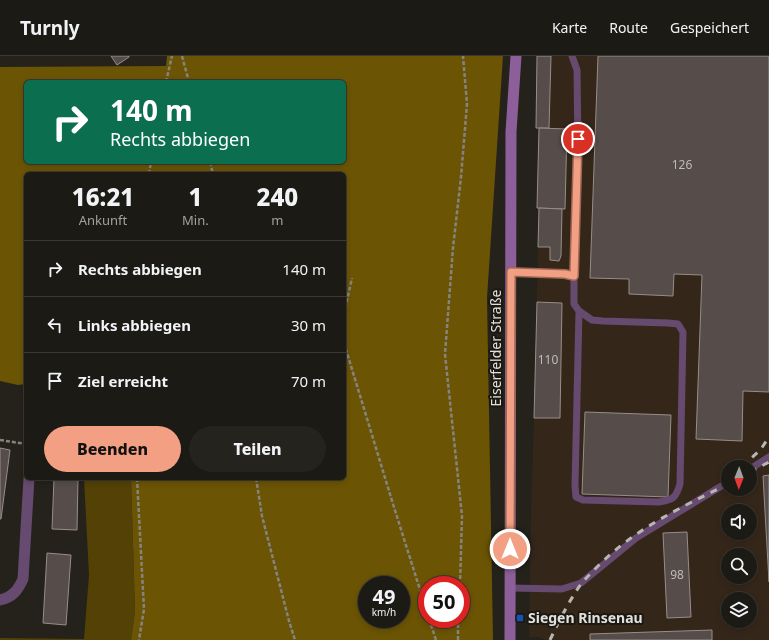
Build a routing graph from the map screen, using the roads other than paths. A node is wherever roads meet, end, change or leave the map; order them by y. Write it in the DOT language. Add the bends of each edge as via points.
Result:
graph roads {
  1 [pos="516,56"];
  2 [pos="572,56"];
  3 [pos="511,272"];
  4 [pos="574,276"];
  5 [pos="579,311"];
  6 [pos="769,457"];
  7 [pos="757,465"];
  8 [pos="29,480"];
  9 [pos="721,486"];
  10 [pos="510,588"];
  11 [pos="0,600"];
  12 [pos="510,640"];
  1 -- 3 [label="main road, Eiserfelder Straße" via="511,132"];
  2 -- 4 [label="lane" via="578,70"];
  3 -- 4 [label="lane"];
  3 -- 10 [label="main road, Eiserfelder Straße"];
  4 -- 5 [label="lane" via="574,304"];
  5 -- 5 [label="lane" via="592,320 678,324 683,332 680,484 678,493 670,500 583,500 576,497"];
  6 -- 7 [label="lane"];
  8 -- 11 [label="street" via="23,579 14,593 7,599"];
  9 -- 10 [label="lane" via="636,538 581,583 562,589"];
  10 -- 12 [label="main road, Eiserfelder Straße"];
}
